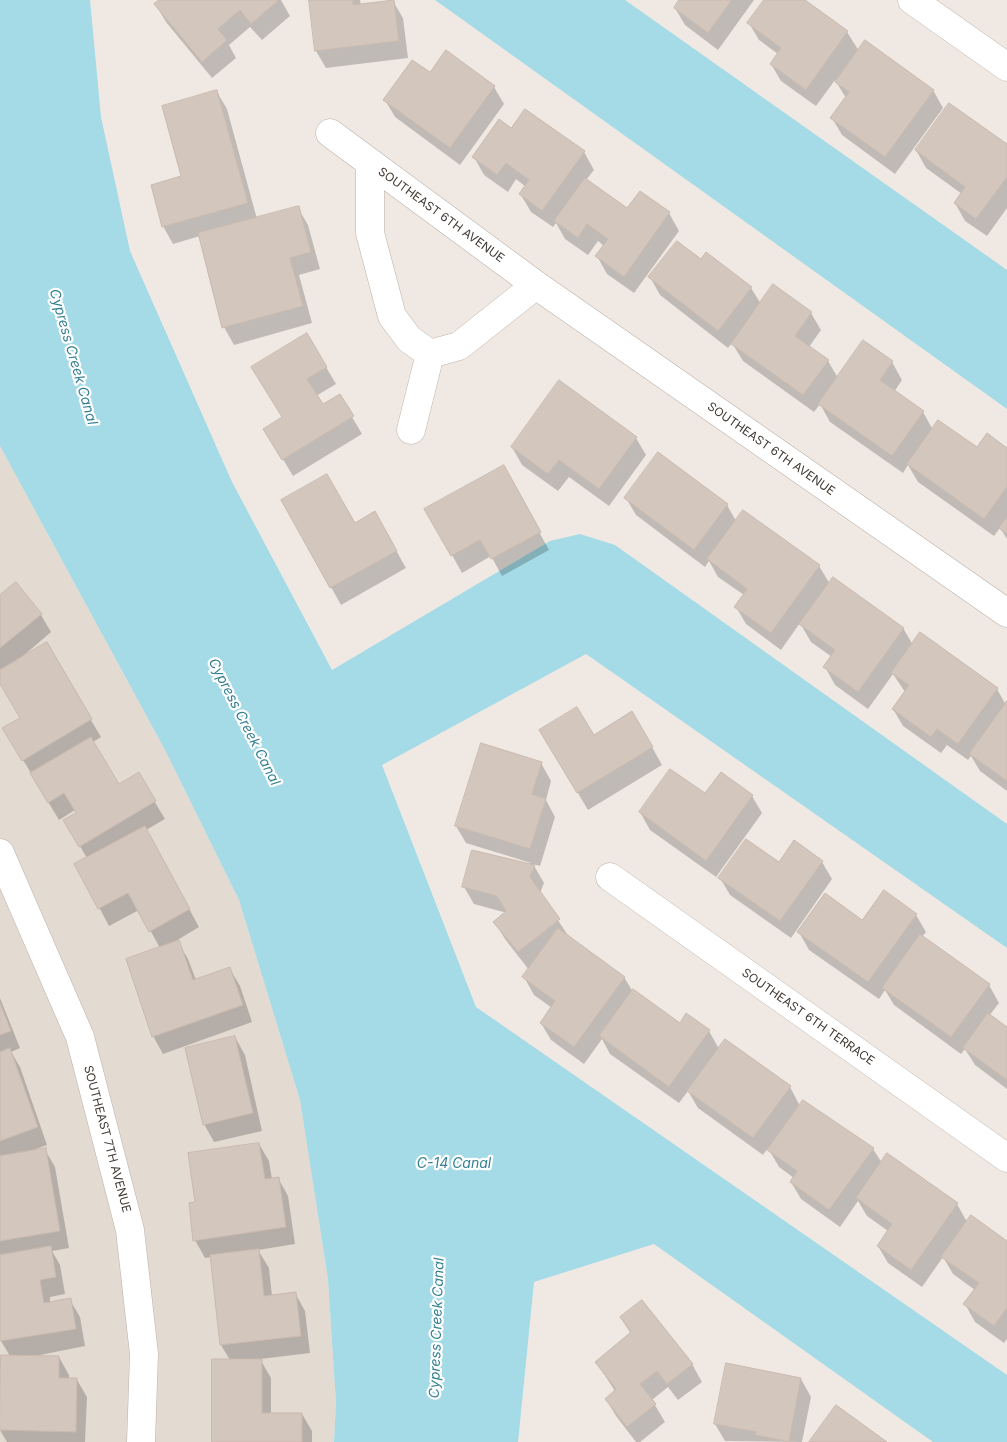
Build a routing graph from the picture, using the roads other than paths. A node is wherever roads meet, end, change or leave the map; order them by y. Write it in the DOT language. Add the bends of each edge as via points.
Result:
graph roads {
  1 [pos="912,0"];
  2 [pos="1007,67"];
  3 [pos="330,133"];
  4 [pos="370,163"];
  5 [pos="536,285"];
  6 [pos="430,354"];
  7 [pos="411,430"];
  8 [pos="1007,613"];
  9 [pos="0,853"];
  10 [pos="610,877"];
  11 [pos="1007,1158"];
  12 [pos="141,1442"];
  1 -- 2 [label="street"];
  3 -- 4 [label="street, SOUTHEAST 6TH AVENUE"];
  4 -- 5 [label="street, SOUTHEAST 6TH AVENUE"];
  4 -- 6 [label="street, SOUTHEAST 6TH AVENUE" via="370,233 392,316 409,339"];
  5 -- 6 [label="street" via="459,346"];
  5 -- 8 [label="street, SOUTHEAST 6TH AVENUE"];
  6 -- 7 [label="street"];
  9 -- 12 [label="street, SOUTHEAST 7TH AVENUE" via="80,1037 130,1230 144,1354"];
  10 -- 11 [label="street, SOUTHEAST 6TH TERRACE"];
}
